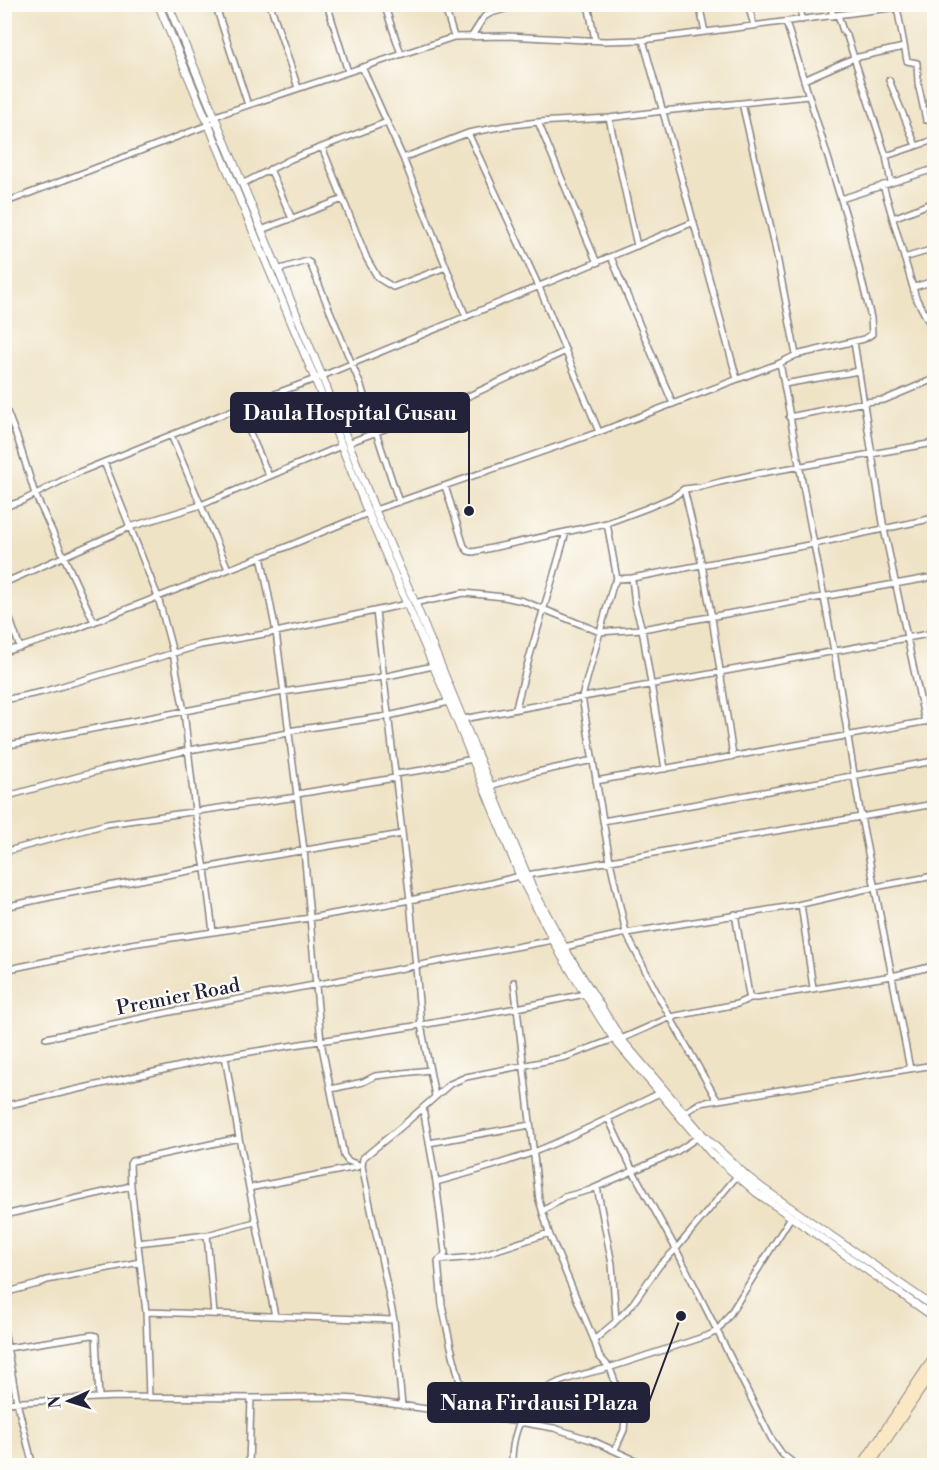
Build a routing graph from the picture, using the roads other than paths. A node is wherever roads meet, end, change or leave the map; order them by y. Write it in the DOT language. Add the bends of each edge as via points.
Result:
graph roads {
  1 [pos="158,4"];
  2 [pos="168,4"];
  3 [pos="215,4"];
  4 [pos="270,4"];
  5 [pos="327,4"];
  6 [pos="384,4"];
  7 [pos="444,4"];
  8 [pos="523,4"];
  9 [pos="588,4"];
  10 [pos="699,4"];
  11 [pos="748,4"];
  12 [pos="800,4"];
  13 [pos="830,4"];
  14 [pos="921,4"];
  15 [pos="897,8"];
  16 [pos="836,15"];
  17 [pos="802,20"];
  18 [pos="786,22"];
  19 [pos="754,26"];
  20 [pos="705,32"];
  21 [pos="472,36"];
  22 [pos="454,37"];
  23 [pos="643,39"];
  24 [pos="595,40"];
  25 [pos="904,47"];
  26 [pos="401,54"];
  27 [pos="854,58"];
  28 [pos="362,67"];
  29 [pos="348,72"];
  30 [pos="804,80"];
  31 [pos="889,80"];
  32 [pos="297,88"];
  33 [pos="809,96"];
  34 [pos="742,103"];
  35 [pos="248,105"];
  36 [pos="663,111"];
  37 [pos="609,118"];
  38 [pos="211,120"];
  39 [pos="926,120"];
  40 [pos="387,122"];
  41 [pos="538,122"];
  42 [pos="468,133"];
  43 [pos="934,140"];
  44 [pos="916,146"];
  45 [pos="322,147"];
  46 [pos="886,156"];
  47 [pos="403,158"];
  48 [pos="270,169"];
  49 [pos="934,169"];
  50 [pos="891,183"];
  51 [pos="242,184"];
  52 [pos="883,185"];
  53 [pos="343,199"];
  54 [pos="841,199"];
  55 [pos="934,202"];
  56 [pos="4,203"];
  57 [pos="892,218"];
  58 [pos="292,219"];
  59 [pos="694,222"];
  60 [pos="261,230"];
  61 [pos="637,246"];
  62 [pos="934,249"];
  63 [pos="611,257"];
  64 [pos="904,258"];
  65 [pos="597,263"];
  66 [pos="446,267"];
  67 [pos="277,270"];
  68 [pos="934,281"];
  69 [pos="539,287"];
  70 [pos="914,287"];
  71 [pos="466,317"];
  72 [pos="934,337"];
  73 [pos="854,342"];
  74 [pos="566,351"];
  75 [pos="796,355"];
  76 [pos="780,363"];
  77 [pos="352,364"];
  78 [pos="860,371"];
  79 [pos="319,378"];
  80 [pos="737,379"];
  81 [pos="934,379"];
  82 [pos="784,384"];
  83 [pos="865,402"];
  84 [pos="4,404"];
  85 [pos="673,404"];
  86 [pos="239,408"];
  87 [pos="789,417"];
  88 [pos="375,432"];
  89 [pos="599,432"];
  90 [pos="171,435"];
  91 [pos="934,443"];
  92 [pos="344,444"];
  93 [pos="873,453"];
  94 [pos="104,462"];
  95 [pos="799,467"];
  96 [pos="269,476"];
  97 [pos="445,486"];
  98 [pos="684,489"];
  99 [pos="35,494"];
  100 [pos="399,502"];
  101 [pos="201,505"];
  102 [pos="4,507"];
  103 [pos="371,512"];
  104 [pos="934,518"];
  105 [pos="607,523"];
  106 [pos="130,527"];
  107 [pos="884,529"];
  108 [pos="566,532"];
  109 [pos="814,544"];
  110 [pos="64,556"];
  111 [pos="261,556"];
  112 [pos="702,565"];
  113 [pos="228,569"];
  114 [pos="934,577"];
  115 [pos="632,578"];
  116 [pos="617,579"];
  117 [pos="4,583"];
  118 [pos="896,584"];
  119 [pos="158,597"];
  120 [pos="824,597"];
  121 [pos="4,602"];
  122 [pos="415,603"];
  123 [pos="407,604"];
  124 [pos="376,611"];
  125 [pos="544,611"];
  126 [pos="712,618"];
  127 [pos="94,622"];
  128 [pos="642,629"];
  129 [pos="276,632"];
  130 [pos="600,632"];
  131 [pos="934,633"];
  132 [pos="908,638"];
  133 [pos="20,648"];
  134 [pos="834,651"];
  135 [pos="4,652"];
  136 [pos="173,653"];
  137 [pos="434,666"];
  138 [pos="720,672"];
  139 [pos="383,677"];
  140 [pos="651,685"];
  141 [pos="283,693"];
  142 [pos="582,697"];
  143 [pos="4,700"];
  144 [pos="449,702"];
  145 [pos="516,708"];
  146 [pos="184,711"];
  147 [pos="388,716"];
  148 [pos="463,718"];
  149 [pos="934,720"];
  150 [pos="925,722"];
  151 [pos="288,732"];
  152 [pos="847,736"];
  153 [pos="4,746"];
  154 [pos="189,750"];
  155 [pos="733,756"];
  156 [pos="472,759"];
  157 [pos="593,760"];
  158 [pos="934,761"];
  159 [pos="665,769"];
  160 [pos="395,776"];
  161 [pos="854,776"];
  162 [pos="596,781"];
  163 [pos="490,786"];
  164 [pos="297,796"];
  165 [pos="4,797"];
  166 [pos="934,804"];
  167 [pos="195,811"];
  168 [pos="861,818"];
  169 [pos="603,821"];
  170 [pos="402,834"];
  171 [pos="304,850"];
  172 [pos="4,852"];
  173 [pos="610,861"];
  174 [pos="205,869"];
  175 [pos="523,876"];
  176 [pos="934,876"];
  177 [pos="874,886"];
  178 [pos="410,900"];
  179 [pos="801,904"];
  180 [pos="4,908"];
  181 [pos="735,914"];
  182 [pos="310,918"];
  183 [pos="213,932"];
  184 [pos="626,933"];
  185 [pos="553,940"];
  186 [pos="564,947"];
  187 [pos="416,966"];
  188 [pos="934,966"];
  189 [pos="4,970"];
  190 [pos="892,976"];
  191 [pos="514,982"];
  192 [pos="316,984"];
  193 [pos="813,988"];
  194 [pos="585,994"];
  195 [pos="750,998"];
  196 [pos="517,1008"];
  197 [pos="670,1017"];
  198 [pos="421,1025"];
  199 [pos="46,1038"];
  200 [pos="618,1039"];
  201 [pos="321,1042"];
  202 [pos="225,1056"];
  203 [pos="934,1065"];
  204 [pos="523,1066"];
  205 [pos="910,1069"];
  206 [pos="430,1070"];
  207 [pos="331,1089"];
  208 [pos="660,1093"];
  209 [pos="435,1096"];
  210 [pos="717,1100"];
  211 [pos="4,1106"];
  212 [pos="423,1108"];
  213 [pos="684,1113"];
  214 [pos="608,1118"];
  215 [pos="530,1125"];
  216 [pos="239,1138"];
  217 [pos="697,1138"];
  218 [pos="429,1143"];
  219 [pos="533,1152"];
  220 [pos="362,1166"];
  221 [pos="633,1171"];
  222 [pos="737,1176"];
  223 [pos="436,1182"];
  224 [pos="131,1186"];
  225 [pos="597,1187"];
  226 [pos="249,1188"];
  227 [pos="543,1211"];
  228 [pos="4,1215"];
  229 [pos="791,1217"];
  230 [pos="255,1222"];
  231 [pos="549,1233"];
  232 [pos="207,1235"];
  233 [pos="137,1243"];
  234 [pos="676,1249"];
  235 [pos="438,1261"];
  236 [pos="140,1262"];
  237 [pos="4,1293"];
  238 [pos="934,1308"];
  239 [pos="146,1312"];
  240 [pos="214,1314"];
  241 [pos="275,1316"];
  242 [pos="934,1317"];
  243 [pos="394,1320"];
  244 [pos="616,1320"];
  245 [pos="4,1330"];
  246 [pos="717,1331"];
  247 [pos="594,1340"];
  248 [pos="8,1348"];
  249 [pos="934,1357"];
  250 [pos="610,1368"];
  251 [pos="934,1370"];
  252 [pos="149,1397"];
  253 [pos="99,1398"];
  254 [pos="251,1398"];
  255 [pos="17,1402"];
  256 [pos="4,1404"];
  257 [pos="402,1406"];
  258 [pos="476,1416"];
  259 [pos="519,1422"];
  260 [pos="615,1450"];
  261 [pos="33,1466"];
  262 [pos="249,1466"];
  263 [pos="511,1466"];
  264 [pos="648,1466"];
  265 [pos="797,1466"];
  266 [pos="861,1466"];
  267 [pos="869,1466"];
  1 -- 38 [label="street"];
  2 -- 38 [label="street"];
  3 -- 35 [label="street"];
  4 -- 32 [label="street"];
  5 -- 29 [label="street"];
  6 -- 26 [label="street"];
  7 -- 22 [label="street"];
  8 -- 21 [label="street" via="484,17"];
  9 -- 24 [label="street"];
  10 -- 20 [label="street"];
  11 -- 19 [label="street"];
  12 -- 17 [label="street"];
  13 -- 16 [label="street"];
  14 -- 15 [label="street"];
  15 -- 16 [label="street"];
  15 -- 25 [label="street"];
  16 -- 17 [label="street"];
  16 -- 27 [label="street"];
  17 -- 18 [label="street"];
  18 -- 19 [label="street"];
  18 -- 30 [label="street"];
  19 -- 20 [label="street"];
  20 -- 23 [label="street"];
  21 -- 22 [label="street"];
  21 -- 24 [label="street"];
  22 -- 26 [label="street"];
  23 -- 24 [label="street"];
  23 -- 36 [label="street"];
  25 -- 27 [label="street"];
  25 -- 39 [label="street" via="907,61 917,63"];
  26 -- 28 [label="street"];
  27 -- 30 [label="street"];
  27 -- 46 [label="street"];
  28 -- 29 [label="street"];
  28 -- 40 [label="street"];
  29 -- 32 [label="street"];
  30 -- 33 [label="street"];
  31 -- 44 [label="street"];
  32 -- 35 [label="street"];
  33 -- 34 [label="street"];
  33 -- 54 [label="street"];
  34 -- 36 [label="street"];
  34 -- 75 [label="street"];
  35 -- 38 [label="street"];
  36 -- 37 [label="street"];
  36 -- 59 [label="street"];
  37 -- 41 [label="street"];
  37 -- 61 [label="street"];
  38 -- 51 [label="street"];
  38 -- 56 [label="street"];
  38 -- 79 [label="street"];
  40 -- 45 [label="street"];
  40 -- 47 [label="street"];
  41 -- 42 [label="street"];
  41 -- 65 [label="street"];
  42 -- 47 [label="street"];
  42 -- 69 [label="street"];
  43 -- 44 [label="street"];
  44 -- 46 [label="street"];
  45 -- 48 [label="street"];
  45 -- 53 [label="street"];
  46 -- 50 [label="street"];
  47 -- 66 [label="street"];
  48 -- 51 [label="street"];
  48 -- 58 [label="street"];
  49 -- 50 [label="street"];
  50 -- 52 [label="street"];
  51 -- 60 [label="street"];
  52 -- 54 [label="street"];
  52 -- 57 [label="street"];
  53 -- 58 [label="street"];
  53 -- 66 [label="street" via="378,278 393,287"];
  54 -- 73 [label="street" via="871,318 872,334"];
  55 -- 57 [label="street"];
  57 -- 64 [label="street"];
  58 -- 60 [label="street"];
  59 -- 61 [label="street"];
  59 -- 80 [label="street"];
  60 -- 67 [label="street"];
  61 -- 63 [label="street"];
  62 -- 64 [label="street"];
  63 -- 65 [label="street"];
  63 -- 85 [label="street"];
  64 -- 70 [label="street"];
  65 -- 69 [label="street"];
  66 -- 71 [label="street"];
  67 -- 77 [label="street" via="310,263"];
  67 -- 79 [label="street"];
  68 -- 70 [label="street"];
  69 -- 71 [label="street"];
  69 -- 74 [label="street"];
  70 -- 72 [label="street"];
  71 -- 77 [label="street"];
  73 -- 75 [label="street"];
  73 -- 78 [label="street"];
  74 -- 88 [label="street" via="460,400"];
  74 -- 89 [label="street"];
  75 -- 76 [label="street"];
  76 -- 80 [label="street"];
  76 -- 82 [label="street"];
  77 -- 79 [label="street"];
  77 -- 88 [label="street"];
  78 -- 82 [label="street"];
  78 -- 83 [label="street"];
  79 -- 86 [label="street"];
  79 -- 92 [label="street"];
  80 -- 85 [label="street"];
  81 -- 83 [label="street" via="884,400"];
  82 -- 87 [label="street"];
  83 -- 87 [label="street"];
  83 -- 93 [label="street"];
  84 -- 99 [label="street"];
  85 -- 89 [label="street"];
  86 -- 90 [label="street"];
  86 -- 96 [label="street"];
  87 -- 95 [label="street"];
  88 -- 92 [label="street"];
  88 -- 100 [label="street"];
  89 -- 97 [label="street"];
  90 -- 94 [label="street"];
  90 -- 101 [label="street"];
  91 -- 93 [label="street"];
  92 -- 96 [label="street"];
  92 -- 103 [label="street"];
  93 -- 95 [label="street"];
  93 -- 107 [label="street"];
  94 -- 99 [label="street"];
  94 -- 106 [label="street"];
  95 -- 98 [label="street"];
  95 -- 109 [label="street"];
  96 -- 101 [label="street"];
  97 -- 100 [label="street"];
  97 -- 108 [label="street" via="468,551"];
  98 -- 105 [label="street"];
  98 -- 112 [label="street"];
  99 -- 102 [label="street"];
  99 -- 110 [label="street"];
  100 -- 103 [label="street"];
  101 -- 106 [label="street"];
  101 -- 113 [label="street"];
  103 -- 111 [label="street"];
  103 -- 122 [label="street"];
  103 -- 123 [label="street"];
  104 -- 107 [label="street"];
  105 -- 108 [label="street"];
  105 -- 116 [label="street"];
  106 -- 110 [label="street"];
  106 -- 119 [label="street"];
  107 -- 109 [label="street"];
  107 -- 118 [label="street"];
  108 -- 125 [label="street"];
  109 -- 112 [label="street"];
  109 -- 120 [label="street"];
  110 -- 117 [label="street"];
  110 -- 127 [label="street"];
  111 -- 113 [label="street"];
  111 -- 129 [label="street"];
  112 -- 115 [label="street"];
  112 -- 126 [label="street"];
  113 -- 119 [label="street"];
  114 -- 118 [label="street"];
  115 -- 116 [label="street"];
  115 -- 128 [label="street"];
  116 -- 130 [label="street"];
  118 -- 120 [label="street"];
  118 -- 132 [label="street"];
  119 -- 127 [label="street"];
  119 -- 136 [label="street"];
  120 -- 126 [label="street"];
  120 -- 134 [label="street"];
  121 -- 133 [label="street"];
  122 -- 125 [label="street" via="464,593 481,594 523,602"];
  122 -- 148 [label="street"];
  123 -- 124 [label="street"];
  123 -- 137 [label="street"];
  124 -- 129 [label="street"];
  124 -- 139 [label="street"];
  125 -- 130 [label="street"];
  125 -- 145 [label="street"];
  126 -- 128 [label="street"];
  126 -- 138 [label="street"];
  127 -- 133 [label="street"];
  128 -- 130 [label="street"];
  128 -- 140 [label="street"];
  129 -- 136 [label="street"];
  129 -- 141 [label="street"];
  130 -- 142 [label="street"];
  131 -- 132 [label="street"];
  132 -- 134 [label="street"];
  132 -- 150 [label="street"];
  133 -- 135 [label="street"];
  134 -- 138 [label="street"];
  134 -- 152 [label="street"];
  136 -- 143 [label="street"];
  136 -- 146 [label="street"];
  137 -- 139 [label="street"];
  137 -- 144 [label="street"];
  138 -- 140 [label="street"];
  138 -- 155 [label="street"];
  139 -- 141 [label="street"];
  139 -- 147 [label="street"];
  140 -- 142 [label="street"];
  140 -- 159 [label="street"];
  141 -- 146 [label="street"];
  141 -- 151 [label="street"];
  142 -- 145 [label="street"];
  142 -- 157 [label="street"];
  144 -- 147 [label="street"];
  144 -- 156 [label="street"];
  145 -- 148 [label="street"];
  146 -- 153 [label="street"];
  146 -- 154 [label="street"];
  147 -- 151 [label="street"];
  147 -- 160 [label="street"];
  148 -- 163 [label="street"];
  149 -- 150 [label="street"];
  150 -- 152 [label="street"];
  151 -- 154 [label="street"];
  151 -- 164 [label="street"];
  152 -- 155 [label="street"];
  152 -- 161 [label="street"];
  154 -- 165 [label="street"];
  154 -- 167 [label="street"];
  155 -- 159 [label="street"];
  156 -- 160 [label="street"];
  156 -- 175 [label="street"];
  157 -- 162 [label="street"];
  157 -- 163 [label="street"];
  158 -- 161 [label="street"];
  159 -- 162 [label="street"];
  160 -- 164 [label="street"];
  160 -- 170 [label="street"];
  161 -- 168 [label="street"];
  161 -- 169 [label="street"];
  162 -- 169 [label="street"];
  163 -- 175 [label="street"];
  164 -- 167 [label="street"];
  164 -- 171 [label="street"];
  166 -- 168 [label="street"];
  167 -- 172 [label="street" via="107,824"];
  167 -- 174 [label="street"];
  168 -- 173 [label="street"];
  168 -- 177 [label="street"];
  169 -- 173 [label="street"];
  170 -- 171 [label="street"];
  170 -- 178 [label="street"];
  171 -- 174 [label="street"];
  171 -- 182 [label="street"];
  173 -- 175 [label="street"];
  173 -- 184 [label="street"];
  174 -- 180 [label="street"];
  174 -- 183 [label="street"];
  175 -- 178 [label="street"];
  175 -- 185 [label="street"];
  175 -- 186 [label="street"];
  176 -- 177 [label="street"];
  177 -- 179 [label="street"];
  177 -- 190 [label="street"];
  178 -- 182 [label="street"];
  178 -- 187 [label="street"];
  179 -- 181 [label="street"];
  179 -- 193 [label="street"];
  181 -- 184 [label="street"];
  181 -- 195 [label="street"];
  182 -- 183 [label="street"];
  182 -- 192 [label="street"];
  183 -- 189 [label="street"];
  184 -- 186 [label="street"];
  184 -- 197 [label="street"];
  185 -- 187 [label="street, Premier Road"];
  185 -- 194 [label="street"];
  186 -- 200 [label="street"];
  187 -- 192 [label="street, Premier Road"];
  187 -- 198 [label="street"];
  188 -- 190 [label="street"];
  190 -- 193 [label="street"];
  190 -- 205 [label="street"];
  191 -- 196 [label="street"];
  192 -- 199 [label="street, Premier Road"];
  192 -- 201 [label="street"];
  193 -- 195 [label="street"];
  194 -- 196 [label="street"];
  194 -- 200 [label="street"];
  195 -- 197 [label="street"];
  196 -- 198 [label="street"];
  196 -- 204 [label="street"];
  197 -- 200 [label="street"];
  197 -- 210 [label="street"];
  198 -- 201 [label="street"];
  198 -- 206 [label="street"];
  200 -- 204 [label="street" via="566,1057"];
  200 -- 208 [label="street"];
  200 -- 213 [label="street"];
  201 -- 202 [label="street"];
  201 -- 207 [label="street"];
  202 -- 211 [label="street"];
  202 -- 216 [label="street"];
  203 -- 205 [label="street"];
  204 -- 209 [label="street" via="466,1077"];
  204 -- 215 [label="street"];
  205 -- 210 [label="street"];
  206 -- 207 [label="street" via="375,1076"];
  206 -- 209 [label="street"];
  207 -- 220 [label="street" via="344,1156"];
  208 -- 214 [label="street"];
  208 -- 217 [label="street"];
  209 -- 212 [label="street"];
  210 -- 213 [label="street" via="700,1102"];
  212 -- 218 [label="street"];
  212 -- 220 [label="street" via="363,1158"];
  213 -- 238 [label="street" via="756,1184"];
  214 -- 219 [label="street"];
  214 -- 221 [label="street"];
  215 -- 218 [label="street"];
  215 -- 219 [label="street"];
  216 -- 224 [label="street" via="132,1161"];
  216 -- 226 [label="street"];
  217 -- 221 [label="street"];
  217 -- 222 [label="street"];
  218 -- 223 [label="street"];
  219 -- 223 [label="street"];
  219 -- 227 [label="street"];
  220 -- 226 [label="street"];
  220 -- 243 [label="street"];
  221 -- 225 [label="street"];
  221 -- 234 [label="street"];
  222 -- 229 [label="street"];
  222 -- 234 [label="street"];
  223 -- 235 [label="street" via="445,1253"];
  224 -- 228 [label="street"];
  224 -- 233 [label="street"];
  225 -- 227 [label="street" via="564,1197"];
  225 -- 244 [label="street" via="612,1263"];
  226 -- 230 [label="street"];
  227 -- 231 [label="street"];
  229 -- 242 [label="street"];
  229 -- 246 [label="street"];
  230 -- 232 [label="street"];
  230 -- 241 [label="street"];
  231 -- 235 [label="street" via="475,1257"];
  231 -- 247 [label="street"];
  232 -- 233 [label="street"];
  232 -- 240 [label="street"];
  233 -- 236 [label="street"];
  234 -- 244 [label="street"];
  234 -- 246 [label="street"];
  235 -- 258 [label="street" via="451,1347 462,1390"];
  236 -- 237 [label="street" via="47,1280"];
  236 -- 239 [label="street"];
  239 -- 240 [label="street"];
  239 -- 252 [label="street"];
  240 -- 241 [label="street"];
  241 -- 243 [label="street"];
  243 -- 257 [label="street"];
  244 -- 247 [label="street"];
  245 -- 248 [label="street"];
  246 -- 250 [label="street"];
  246 -- 265 [label="street" via="771,1438"];
  247 -- 250 [label="street" via="599,1356"];
  248 -- 253 [label="street" via="96,1336"];
  248 -- 255 [label="street"];
  249 -- 266 [label="main road"];
  250 -- 259 [label="street" via="546,1389"];
  250 -- 260 [label="street" via="625,1419"];
  251 -- 267 [label="main road"];
  252 -- 253 [label="street"];
  252 -- 254 [label="street"];
  253 -- 255 [label="street"];
  254 -- 257 [label="street" via="357,1399"];
  254 -- 262 [label="street"];
  255 -- 256 [label="street"];
  255 -- 261 [label="street"];
  257 -- 258 [label="street"];
  258 -- 259 [label="street"];
  259 -- 260 [label="street" via="555,1428"];
  259 -- 263 [label="street"];
  260 -- 264 [label="street"];
}
